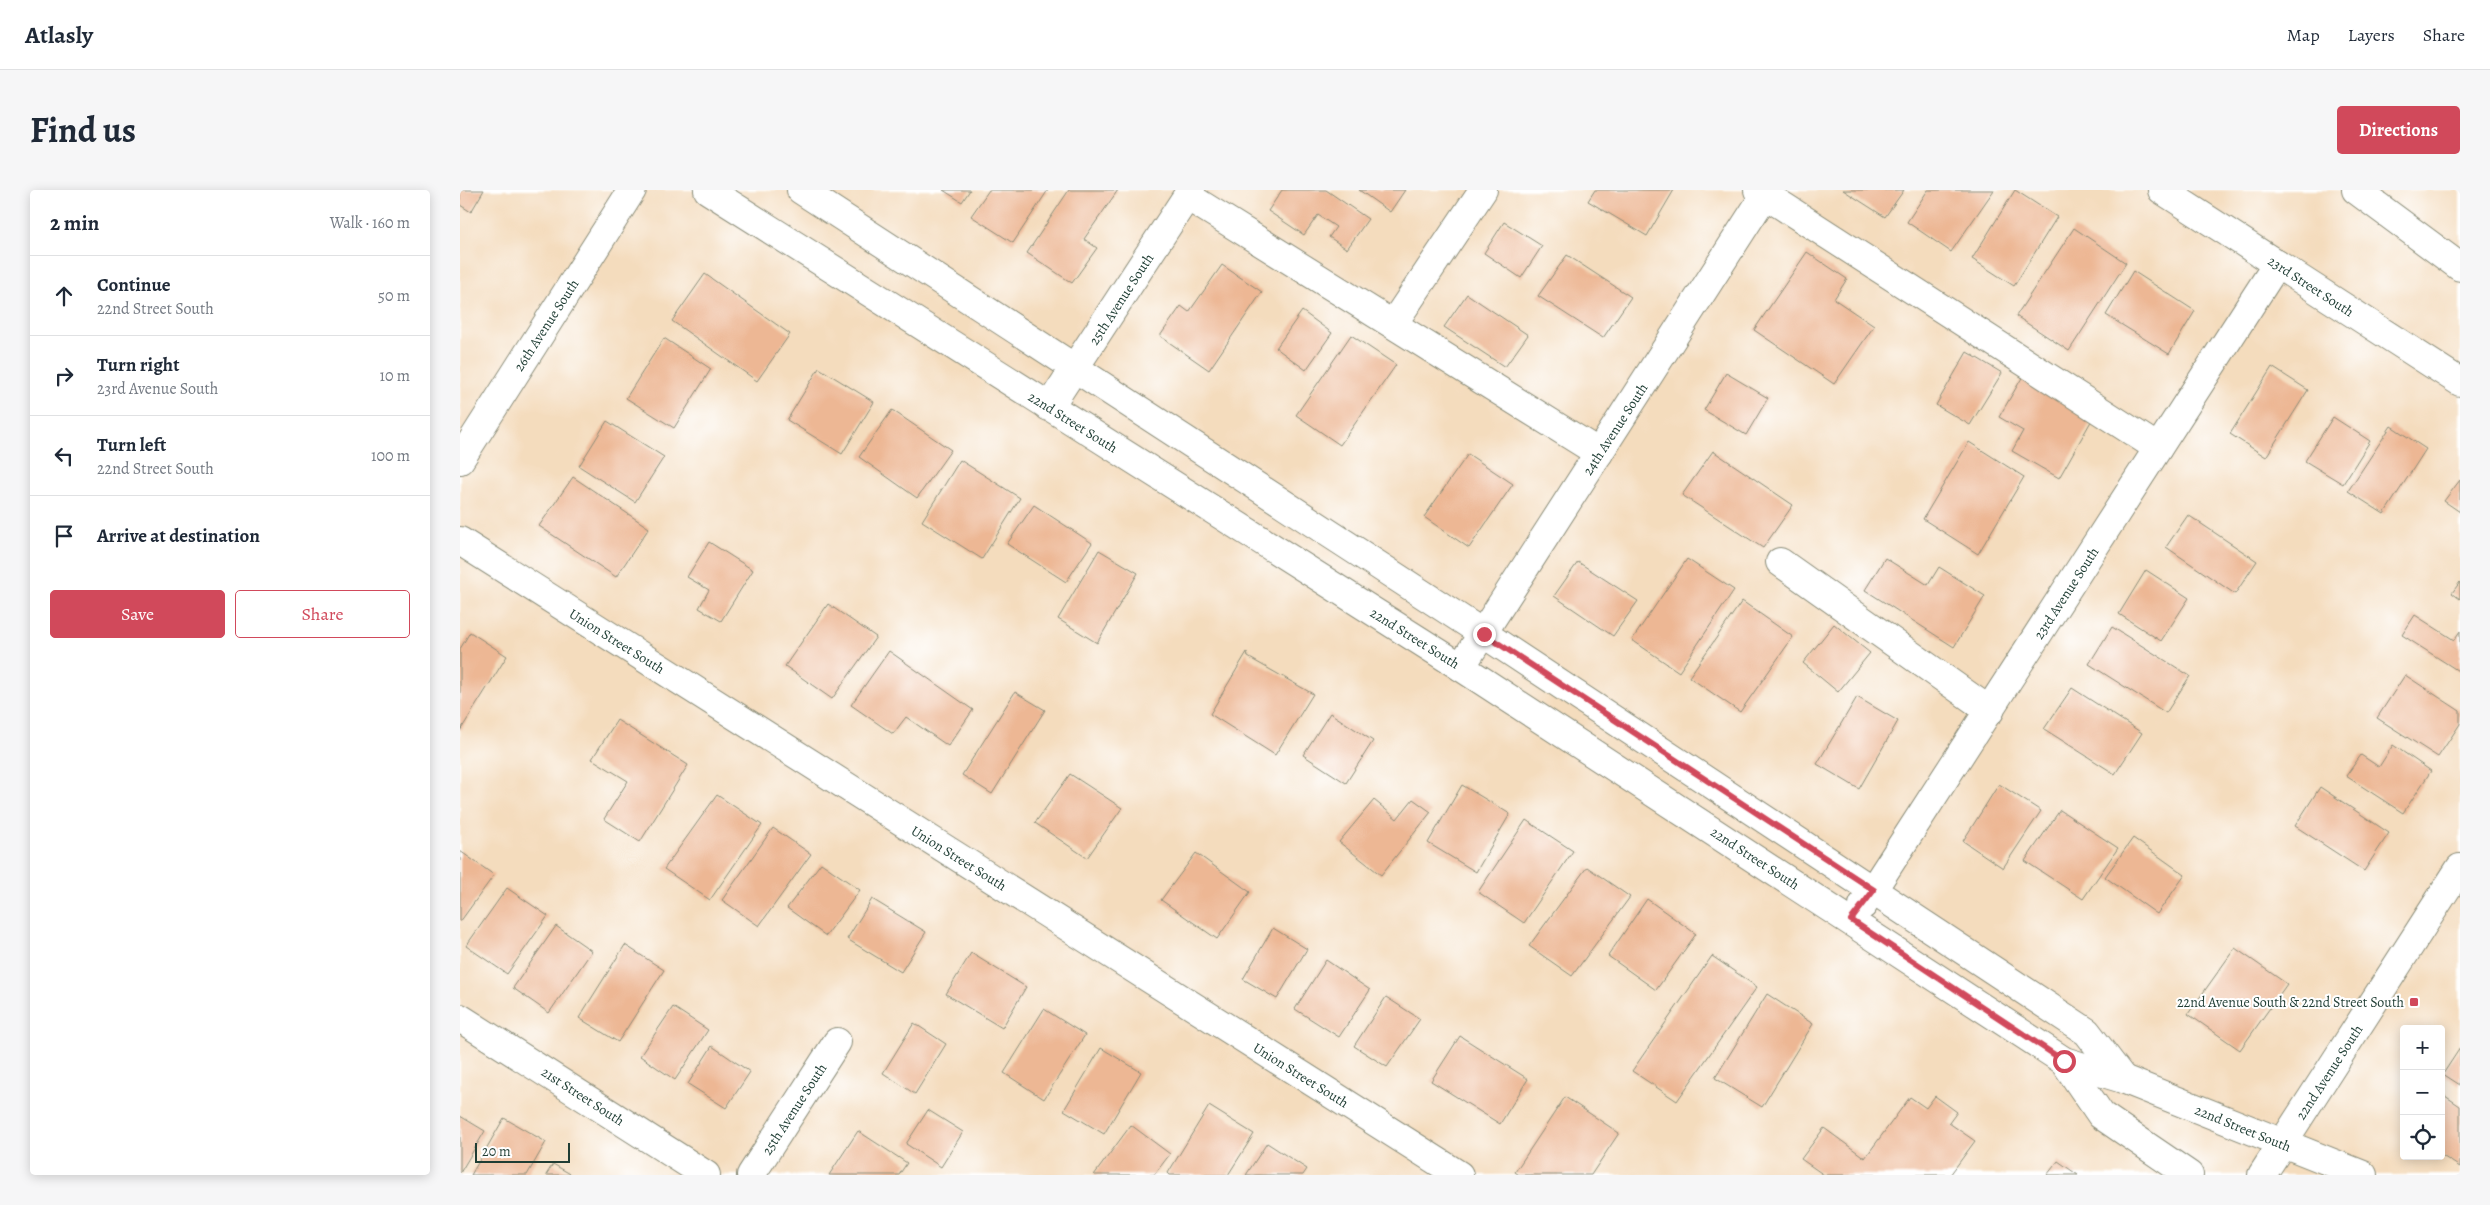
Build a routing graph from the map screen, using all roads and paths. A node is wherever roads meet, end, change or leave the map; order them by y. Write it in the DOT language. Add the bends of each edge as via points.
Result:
graph roads {
  1 [pos="632,190"];
  2 [pos="708,190"];
  3 [pos="801,190"];
  4 [pos="1482,190"];
  5 [pos="2162,190"];
  6 [pos="2356,190"];
  7 [pos="1763,191"];
  8 [pos="1189,193"];
  9 [pos="2277,264"];
  10 [pos="2460,267"];
  11 [pos="1393,324"];
  12 [pos="1076,369"];
  13 [pos="2460,382"];
  14 [pos="1049,407"];
  15 [pos="2158,448"];
  16 [pos="1599,453"];
  17 [pos="460,460"];
  18 [pos="460,541"];
  19 [pos="1780,562"];
  20 [pos="1484,634"];
  21 [pos="1461,667"];
  22 [pos="1990,711"];
  23 [pos="2460,868"];
  24 [pos="1874,890"];
  25 [pos="1851,920"];
  26 [pos="460,1018"];
  27 [pos="837,1042"];
  28 [pos="2064,1061"];
  29 [pos="2123,1079"];
  30 [pos="2282,1144"];
  31 [pos="706,1175"];
  32 [pos="750,1175"];
  33 [pos="1459,1175"];
  34 [pos="2189,1175"];
  35 [pos="2262,1175"];
  36 [pos="2363,1175"];
  1 -- 17 [label="street, 26th Avenue South"];
  2 -- 14 [label="street, 22nd Street South"];
  3 -- 12 [label="street"];
  4 -- 11 [label="street"];
  5 -- 9 [label="street, 23rd Street South"];
  6 -- 10 [label="street"];
  7 -- 15 [label="street"];
  7 -- 16 [label="street, 24th Avenue South"];
  8 -- 11 [label="street"];
  8 -- 12 [label="street, 25th Avenue South"];
  9 -- 13 [label="street, 23rd Street South"];
  9 -- 15 [label="street, 23rd Avenue South"];
  11 -- 16 [label="street"];
  12 -- 14 [label="street, 25th Avenue South"];
  12 -- 20 [label="street"];
  14 -- 21 [label="street, 22nd Street South"];
  15 -- 22 [label="street, 23rd Avenue South"];
  16 -- 20 [label="street, 24th Avenue South"];
  18 -- 33 [label="street, Union Street South"];
  19 -- 22 [label="street"];
  20 -- 21 [label="street, 24th Avenue South"];
  20 -- 24 [label="street"];
  21 -- 25 [label="street, 22nd Street South"];
  22 -- 24 [label="street, 23rd Avenue South"];
  23 -- 30 [label="street, 22nd Avenue South"];
  24 -- 25 [label="street, 23rd Avenue South"];
  24 -- 29 [label="street" via="2087,1032"];
  25 -- 28 [label="street, 22nd Street South"];
  26 -- 31 [label="street, 21st Street South"];
  27 -- 32 [label="street, 25th Avenue South"];
  28 -- 29 [label="street, 22nd Street South"];
  28 -- 34 [label="street" via="2101,1114"];
  29 -- 30 [label="street, 22nd Street South"];
  30 -- 35 [label="street, 22nd Avenue South"];
  30 -- 36 [label="street, 22nd Street South"];
}
